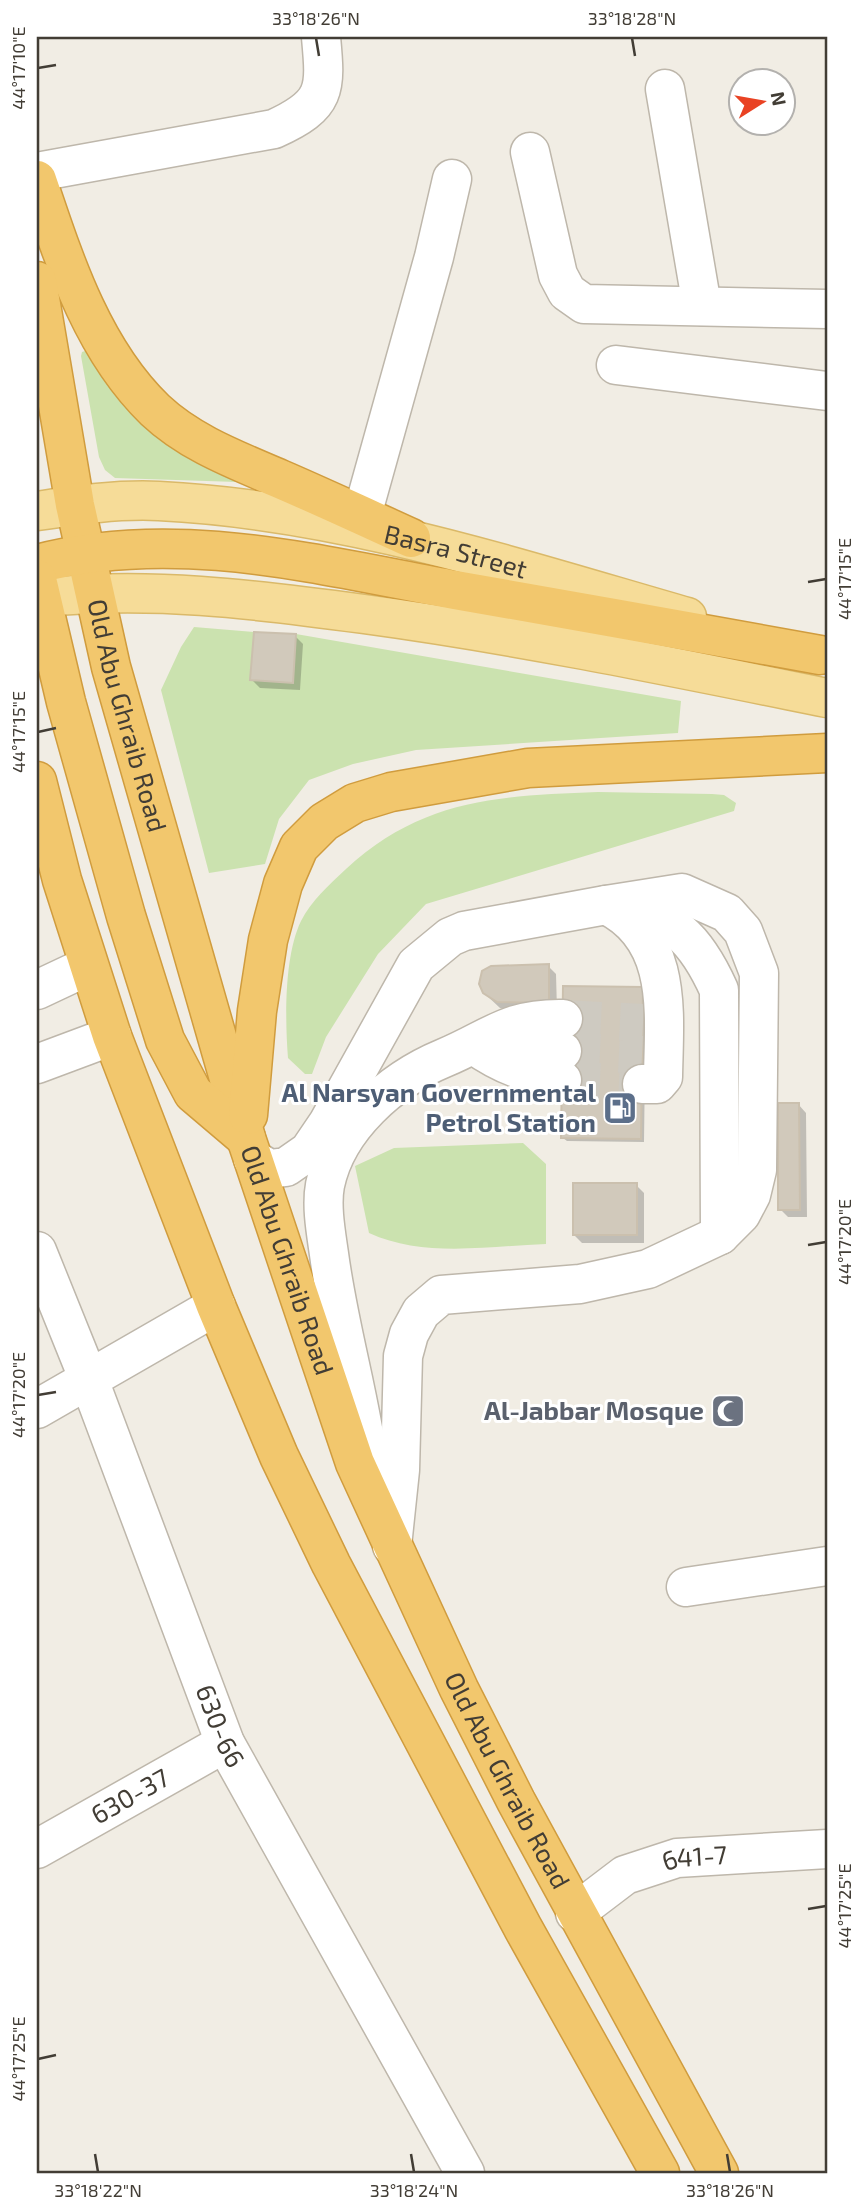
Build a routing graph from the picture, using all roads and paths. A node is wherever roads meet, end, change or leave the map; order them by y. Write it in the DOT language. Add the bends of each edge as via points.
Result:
graph roads {
  1 [pos="320,37"];
  2 [pos="665,89"];
  3 [pos="530,152"];
  4 [pos="37,172"];
  5 [pos="452,179"];
  6 [pos="37,180"];
  7 [pos="37,281"];
  8 [pos="702,306"];
  9 [pos="827,309"];
  10 [pos="616,365"];
  11 [pos="827,391"];
  12 [pos="75,505"];
  13 [pos="37,511"];
  14 [pos="362,515"];
  15 [pos="411,538"];
  16 [pos="85,552"];
  17 [pos="37,553"];
  18 [pos="38,581"];
  19 [pos="94,593"];
  20 [pos="823,655"];
  21 [pos="827,698"];
  22 [pos="827,753"];
  23 [pos="37,780"];
  24 [pos="37,886"];
  25 [pos="606,905"];
  26 [pos="88,966"];
  27 [pos="37,990"];
  28 [pos="112,1036"];
  29 [pos="651,1048"];
  30 [pos="562,1050"];
  31 [pos="37,1064"];
  32 [pos="250,1148"];
  33 [pos="37,1251"];
  34 [pos="216,1306"];
  35 [pos="89,1380"];
  36 [pos="37,1409"];
  37 [pos="374,1506"];
  38 [pos="392,1546"];
  39 [pos="827,1566"];
  40 [pos="686,1587"];
  41 [pos="225,1743"];
  42 [pos="37,1849"];
  43 [pos="827,1849"];
  44 [pos="575,1913"];
  45 [pos="465,2173"];
  46 [pos="660,2173"];
  47 [pos="719,2173"];
  1 -- 4 [label="street" via="325,80 314,106 296,119 274,129"];
  2 -- 8 [label="street"];
  3 -- 8 [label="street" via="558,275 567,292 584,304"];
  5 -- 14 [label="street"];
  6 -- 14 [label="highway" via="60,248 97,331 125,377 156,411 205,447"];
  7 -- 12 [label="highway, Old Abu Ghraib Road"];
  8 -- 9 [label="street"];
  10 -- 11 [label="street"];
  12 -- 13 [label="main road, Basra Street"];
  12 -- 15 [label="main road, Basra Street" via="158,501 326,520"];
  12 -- 16 [label="highway, Old Abu Ghraib Road"];
  12 -- 17 [label="highway" via="74,525 66,537"];
  14 -- 15 [label="highway"];
  15 -- 20 [label="main road, Basra Street"];
  16 -- 18 [label="highway"];
  16 -- 19 [label="highway, Old Abu Ghraib Road"];
  16 -- 20 [label="highway" via="152,548 278,558"];
  18 -- 19 [label="highway"];
  18 -- 32 [label="highway" via="69,716 165,1040 193,1093"];
  19 -- 21 [label="main road" via="232,596 484,630"];
  19 -- 32 [label="highway, Old Abu Ghraib Road" via="129,733"];
  22 -- 32 [label="highway" via="528,768 391,792 355,803 324,822 299,847 268,940 257,1011"];
  23 -- 26 [label="highway, Old Abu Ghraib Road"];
  24 -- 26 [label="highway"];
  25 -- 29 [label="street" via="632,925 659,961 664,989"];
  25 -- 32 [label="street" via="464,931 442,943 416,965 403,985 309,1152 286,1167 269,1169"];
  25 -- 38 [label="street" via="637,910 687,935 705,958 719,990 720,1236 648,1269 580,1284 441,1295 421,1312 403,1356 400,1470"];
  26 -- 27 [label="street"];
  26 -- 28 [label="highway, Old Abu Ghraib Road"];
  28 -- 31 [label="street"];
  28 -- 34 [label="highway, Old Abu Ghraib Road"];
  30 -- 37 [label="street" via="474,1045 399,1081 365,1113 336,1152 325,1187 326,1233"];
  32 -- 37 [label="highway, Old Abu Ghraib Road" via="303,1314"];
  33 -- 35 [label="street, 630-66"];
  34 -- 35 [label="street"];
  34 -- 46 [label="highway, Old Abu Ghraib Road" via="279,1456 331,1564 523,1928"];
  35 -- 36 [label="street"];
  35 -- 41 [label="street, 630-66"];
  37 -- 38 [label="highway, Old Abu Ghraib Road"];
  38 -- 44 [label="highway, Old Abu Ghraib Road" via="459,1689"];
  39 -- 40 [label="street"];
  41 -- 42 [label="street, 630-37"];
  41 -- 45 [label="street, 630-66"];
  43 -- 44 [label="street, 641-7" via="677,1858 625,1875"];
  44 -- 47 [label="highway, Old Abu Ghraib Road"];
}
